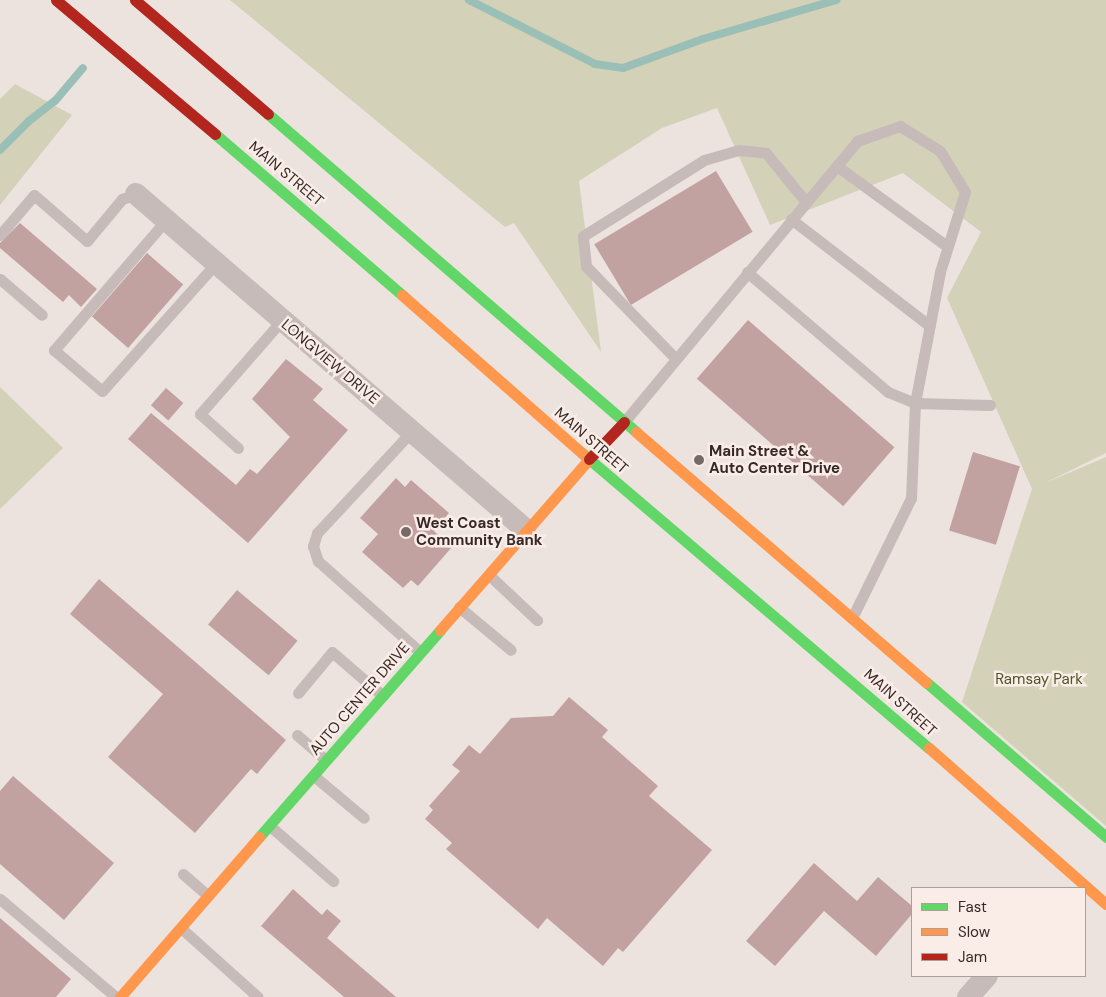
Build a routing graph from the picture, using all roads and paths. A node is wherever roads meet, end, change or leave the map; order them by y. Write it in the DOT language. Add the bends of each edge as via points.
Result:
graph roads {
  1 [pos="56,0"];
  2 [pos="135,0"];
  3 [pos="837,166"];
  4 [pos="136,194"];
  5 [pos="806,202"];
  6 [pos="791,219"];
  7 [pos="166,220"];
  8 [pos="0,235"];
  9 [pos="948,247"];
  10 [pos="215,264"];
  11 [pos="747,272"];
  12 [pos="0,279"];
  13 [pos="42,315"];
  14 [pos="281,321"];
  15 [pos="930,326"];
  16 [pos="675,358"];
  17 [pos="915,402"];
  18 [pos="990,405"];
  19 [pos="624,422"];
  20 [pos="411,432"];
  21 [pos="238,448"];
  22 [pos="589,459"];
  23 [pos="525,529"];
  24 [pos="488,573"];
  25 [pos="459,607"];
  26 [pos="852,618"];
  27 [pos="537,620"];
  28 [pos="511,650"];
  29 [pos="420,652"];
  30 [pos="298,693"];
  31 [pos="383,696"];
  32 [pos="297,736"];
  33 [pos="326,760"];
  34 [pos="313,775"];
  35 [pos="364,818"];
  36 [pos="270,826"];
  37 [pos="1106,837"];
  38 [pos="183,874"];
  39 [pos="333,881"];
  40 [pos="1069,883"];
  41 [pos="1086,893"];
  42 [pos="209,896"];
  43 [pos="0,899"];
  44 [pos="1106,904"];
  45 [pos="180,928"];
  46 [pos="986,977"];
  47 [pos="116,997"];
  48 [pos="120,997"];
  49 [pos="258,997"];
  50 [pos="968,997"];
  1 -- 22 [label="main road, MAIN STREET" via="334,235"];
  2 -- 19 [label="main road"];
  3 -- 5 [label="lane"];
  3 -- 9 [label="lane"];
  3 -- 9 [label="lane" via="857,141 900,126 940,151 965,192"];
  4 -- 7 [label="street, LONGVIEW DRIVE"];
  4 -- 8 [label="lane" via="122,199 87,240 34,195"];
  5 -- 6 [label="lane"];
  5 -- 16 [label="lane" via="766,153 739,150 704,160 583,236 586,266"];
  6 -- 11 [label="lane"];
  6 -- 15 [label="lane"];
  7 -- 10 [label="street, LONGVIEW DRIVE"];
  7 -- 10 [label="lane" via="54,350 102,392"];
  9 -- 15 [label="lane"];
  10 -- 14 [label="street, LONGVIEW DRIVE"];
  11 -- 16 [label="lane"];
  11 -- 17 [label="lane" via="888,392"];
  12 -- 13 [label="lane"];
  14 -- 20 [label="street, LONGVIEW DRIVE"];
  14 -- 21 [label="lane" via="200,414"];
  15 -- 17 [label="lane"];
  16 -- 19 [label="lane"];
  17 -- 18 [label="lane"];
  17 -- 26 [label="lane" via="911,498"];
  19 -- 22 [label="main road, AUTO CENTER DRIVE"];
  19 -- 26 [label="main road"];
  20 -- 23 [label="street, LONGVIEW DRIVE"];
  20 -- 29 [label="lane" via="317,533 313,546 318,561"];
  22 -- 23 [label="main road, AUTO CENTER DRIVE"];
  22 -- 40 [label="main road, MAIN STREET" via="852,680"];
  23 -- 24 [label="main road, AUTO CENTER DRIVE"];
  24 -- 25 [label="main road, AUTO CENTER DRIVE"];
  24 -- 27 [label="lane"];
  25 -- 28 [label="lane"];
  25 -- 29 [label="main road, AUTO CENTER DRIVE"];
  26 -- 37 [label="main road"];
  29 -- 31 [label="main road, AUTO CENTER DRIVE"];
  30 -- 31 [label="lane" via="332,652"];
  31 -- 33 [label="main road, AUTO CENTER DRIVE"];
  32 -- 33 [label="lane"];
  33 -- 34 [label="main road, AUTO CENTER DRIVE"];
  34 -- 35 [label="lane"];
  34 -- 36 [label="main road, AUTO CENTER DRIVE"];
  36 -- 39 [label="lane"];
  36 -- 42 [label="main road, AUTO CENTER DRIVE"];
  38 -- 42 [label="lane"];
  41 -- 44 [label="main road, MAIN STREET"];
  42 -- 45 [label="main road, AUTO CENTER DRIVE"];
  43 -- 47 [label="lane"];
  45 -- 48 [label="main road, AUTO CENTER DRIVE"];
  45 -- 49 [label="lane"];
  46 -- 50 [label="street"];
}
